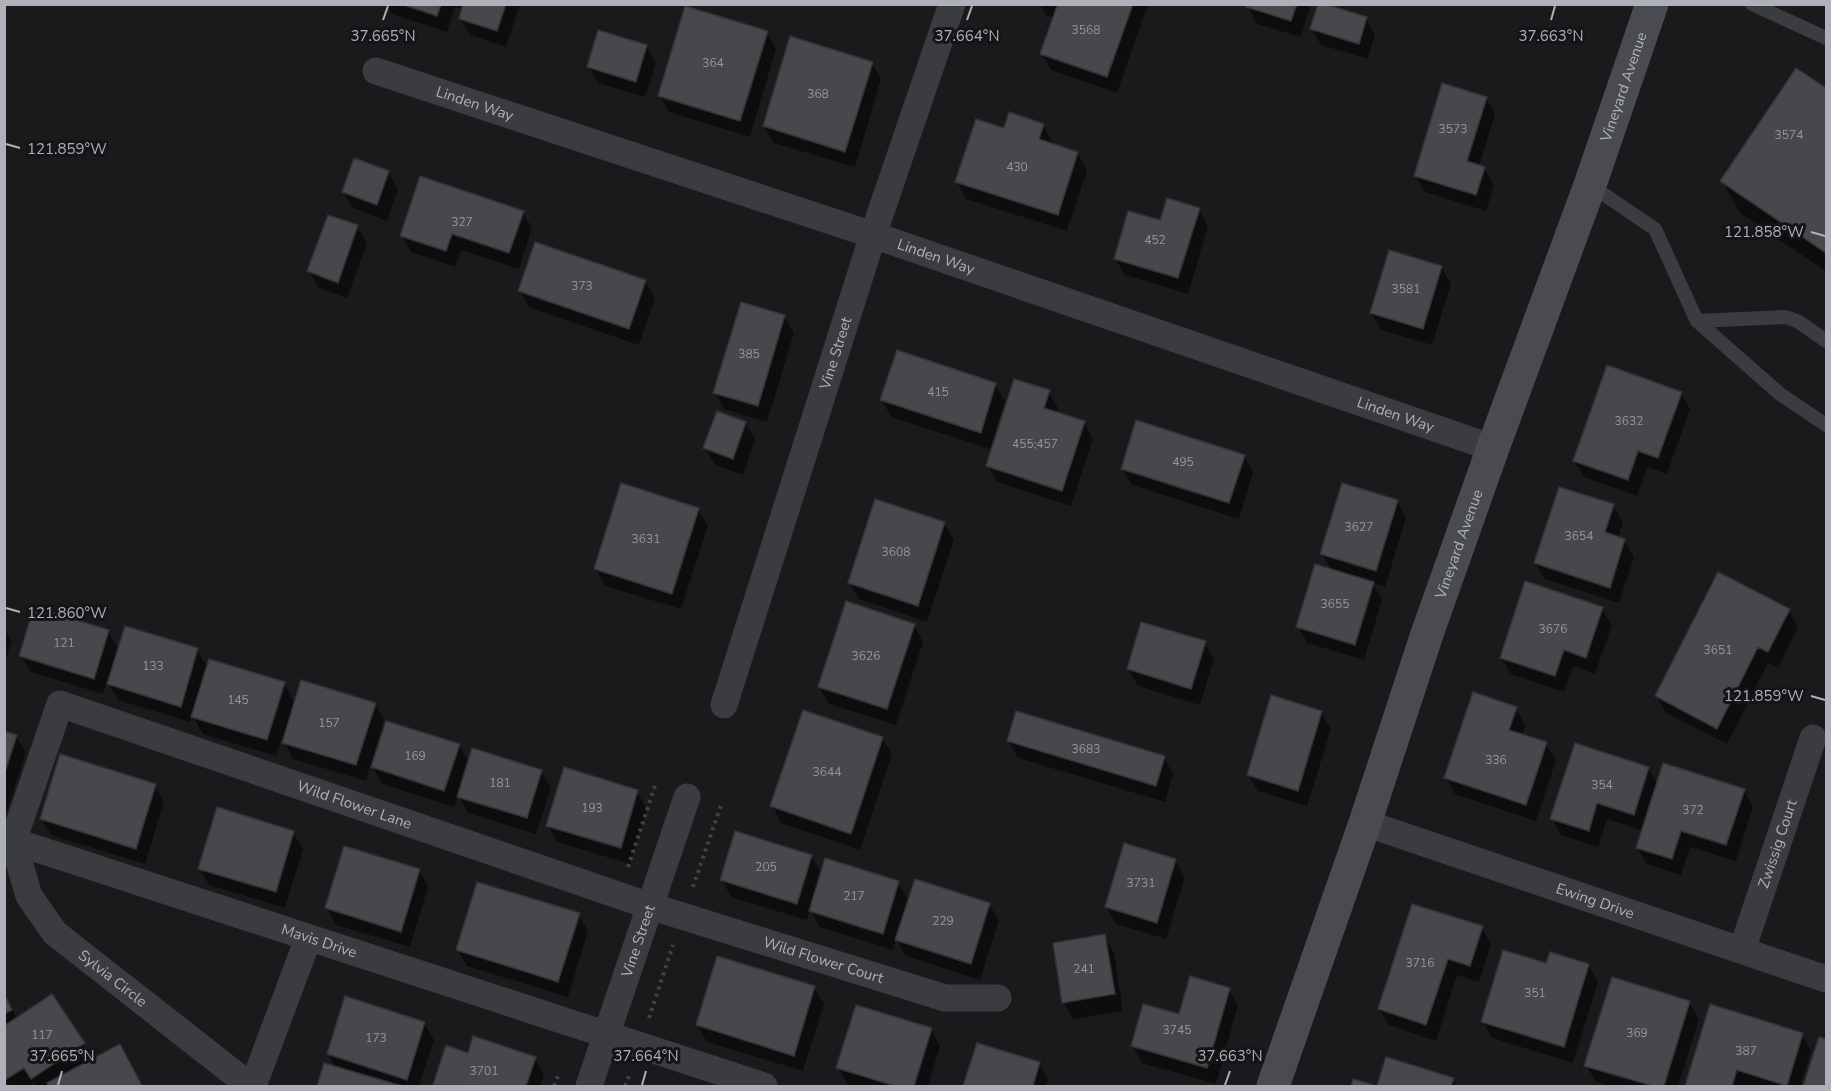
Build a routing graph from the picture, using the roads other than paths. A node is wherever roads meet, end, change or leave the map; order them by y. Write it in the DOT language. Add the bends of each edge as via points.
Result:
graph roads {
  1 [pos="952,4"];
  2 [pos="1652,4"];
  3 [pos="1752,4"];
  4 [pos="1827,38"];
  5 [pos="376,71"];
  6 [pos="1590,185"];
  7 [pos="873,235"];
  8 [pos="1697,321"];
  9 [pos="1827,341"];
  10 [pos="1827,425"];
  11 [pos="1493,448"];
  12 [pos="724,705"];
  13 [pos="1814,738"];
  14 [pos="687,797"];
  15 [pos="1365,823"];
  16 [pos="13,841"];
  17 [pos="650,906"];
  18 [pos="308,939"];
  19 [pos="1742,950"];
  20 [pos="1827,979"];
  21 [pos="998,998"];
  22 [pos="606,1036"];
  23 [pos="251,1086"];
  24 [pos="589,1086"];
  25 [pos="764,1086"];
  26 [pos="1273,1086"];
  1 -- 7 [label="street, Vine Street"];
  2 -- 6 [label="street, Vineyard Avenue"];
  3 -- 4 [label="lane"];
  5 -- 7 [label="street, Linden Way"];
  6 -- 8 [label="lane" via="1655,229"];
  6 -- 11 [label="street, Vineyard Avenue"];
  7 -- 11 [label="street, Linden Way"];
  7 -- 12 [label="street, Vine Street"];
  8 -- 9 [label="lane" via="1786,318"];
  8 -- 10 [label="lane" via="1780,394"];
  11 -- 15 [label="street, Vineyard Avenue"];
  13 -- 19 [label="street, Zwissig Court"];
  14 -- 17 [label="street, Vine Street"];
  15 -- 19 [label="street, Ewing Drive"];
  15 -- 26 [label="street, Vineyard Avenue"];
  16 -- 17 [label="street, Wild Flower Lane" via="60,704"];
  16 -- 18 [label="street, Mavis Drive"];
  16 -- 23 [label="street, Sylvia Circle" via="29,896 55,933"];
  17 -- 21 [label="street, Wild Flower Court" via="945,998"];
  17 -- 22 [label="street, Vine Street"];
  18 -- 22 [label="street, Mavis Drive"];
  18 -- 23 [label="street, Sylvia Circle"];
  19 -- 20 [label="street, Ewing Drive"];
  22 -- 24 [label="street, Vine Street"];
  22 -- 25 [label="street, Mavis Drive"];
}
